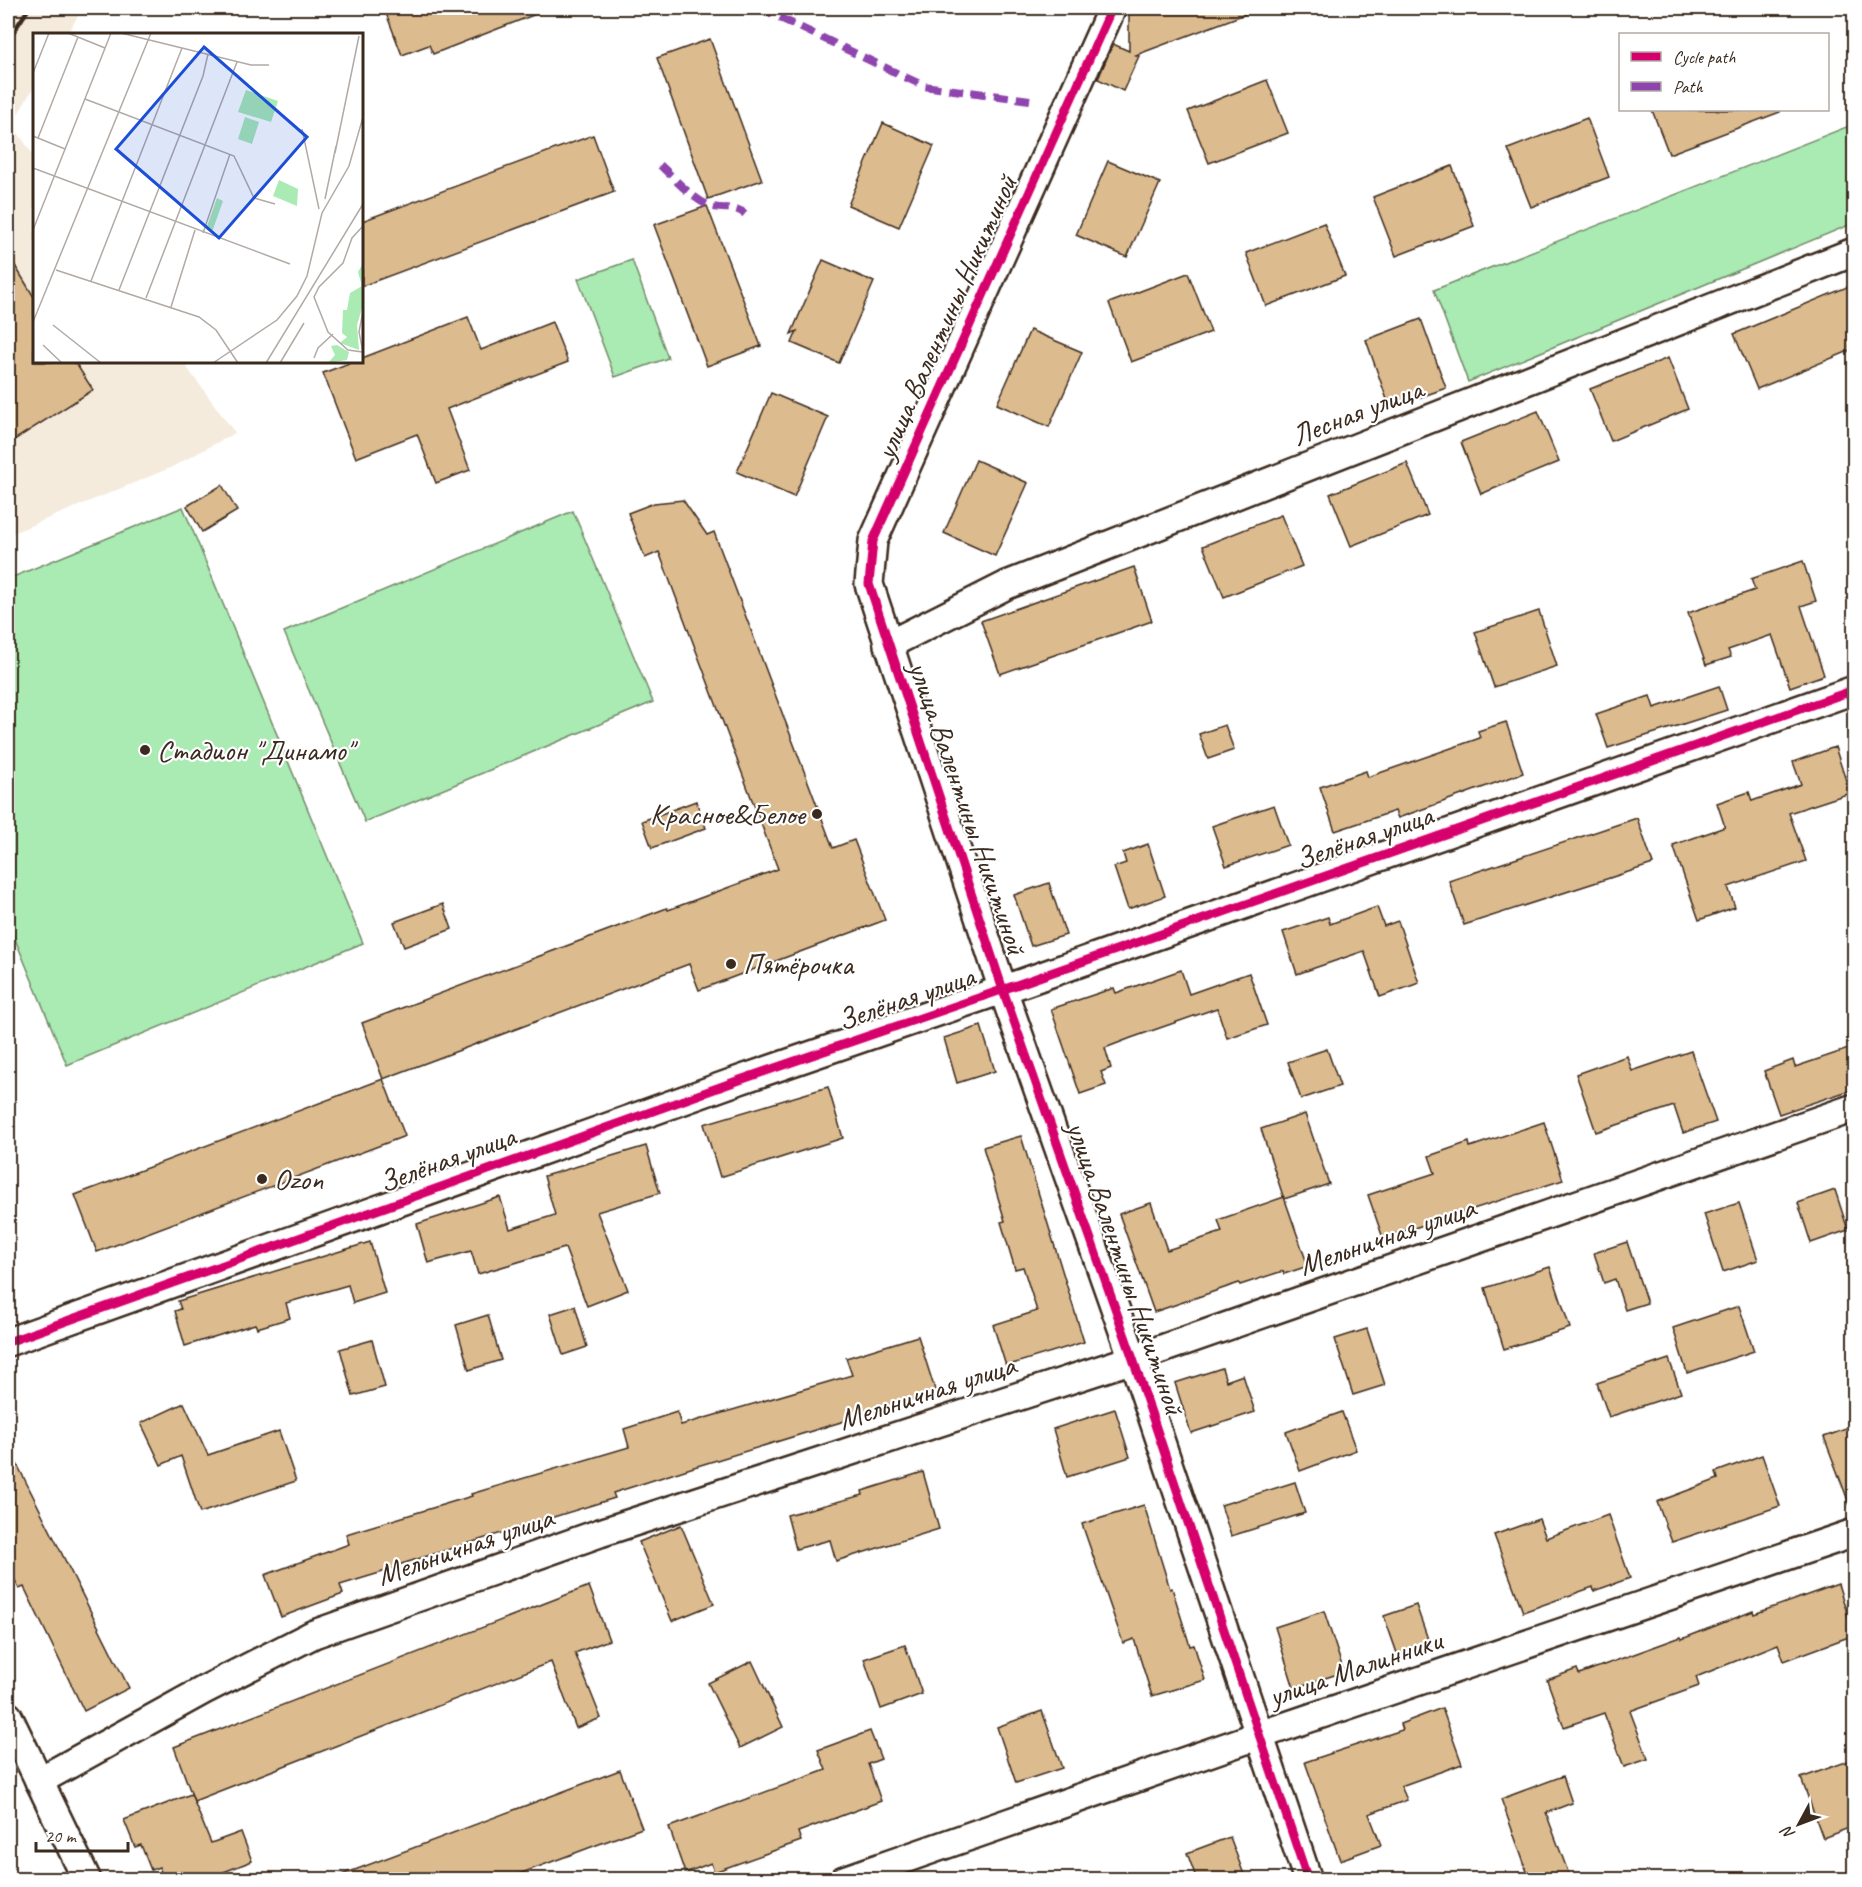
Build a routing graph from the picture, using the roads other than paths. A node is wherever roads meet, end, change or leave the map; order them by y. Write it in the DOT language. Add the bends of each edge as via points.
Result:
graph roads {
  1 [pos="1112,8"];
  2 [pos="1854,252"];
  3 [pos="888,645"];
  4 [pos="1854,690"];
  5 [pos="1003,990"];
  6 [pos="1854,1108"];
  7 [pos="8,1342"];
  8 [pos="1133,1359"];
  9 [pos="1854,1533"];
  10 [pos="8,1716"];
  11 [pos="1260,1735"];
  12 [pos="39,1781"];
  13 [pos="87,1880"];
  14 [pos="844,1880"];
  15 [pos="1308,1880"];
  1 -- 3 [label="street, улица Валентины Никитиной" via="873,541 869,584"];
  2 -- 3 [label="street, Лесная улица" via="1007,585"];
  3 -- 5 [label="street, улица Валентины Никитиной"];
  4 -- 5 [label="street, Зелёная улица"];
  5 -- 7 [label="street, Зелёная улица"];
  5 -- 8 [label="street, улица Валентины Никитиной"];
  6 -- 8 [label="street, Мельничная улица"];
  8 -- 11 [label="street, улица Валентины Никитиной"];
  8 -- 12 [label="street, Мельничная улица" via="600,1533 314,1634"];
  9 -- 11 [label="street, улица Малинники"];
  10 -- 12 [label="street"];
  11 -- 14 [label="street, улица Малинники"];
  11 -- 15 [label="street, улица Валентины Никитиной"];
  12 -- 13 [label="street"];
}
